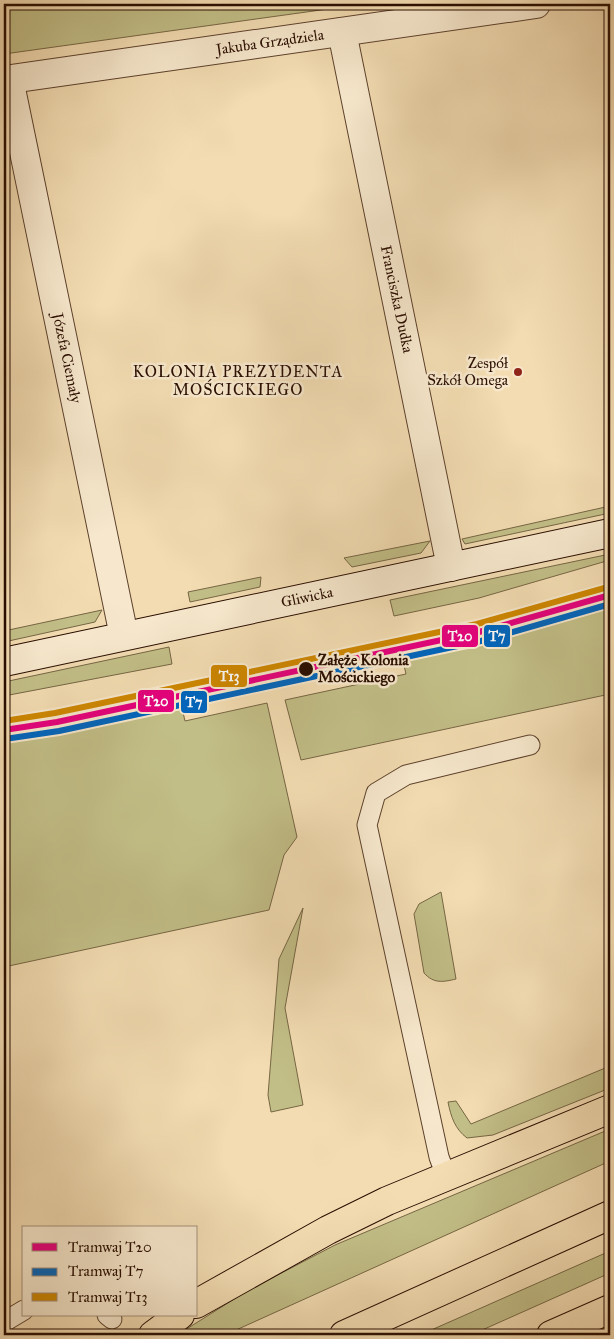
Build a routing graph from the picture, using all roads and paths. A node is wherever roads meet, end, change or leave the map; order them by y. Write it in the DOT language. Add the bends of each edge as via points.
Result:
graph roads {
  1 [pos="536,4"];
  2 [pos="342,32"];
  3 [pos="6,79"];
  4 [pos="610,533"];
  5 [pos="451,567"];
  6 [pos="124,636"];
  7 [pos="4,662"];
  8 [pos="530,745"];
  9 [pos="610,1109"];
  10 [pos="446,1176"];
  11 [pos="610,1215"];
  12 [pos="198,1303"];
  13 [pos="610,1309"];
  14 [pos="22,1311"];
  15 [pos="179,1316"];
  16 [pos="4,1322"];
  17 [pos="153,1335"];
  18 [pos="344,1335"];
  19 [pos="551,1335"];
  1 -- 2 [label="street, Jakuba Grządziela"];
  2 -- 3 [label="street, Jakuba Grządziela"];
  2 -- 5 [label="street, Franciszka Dudka"];
  3 -- 6 [label="street, Józefa Ciemały"];
  4 -- 5 [label="street, Gliwicka"];
  5 -- 6 [label="street, Gliwicka"];
  6 -- 7 [label="street, Gliwicka"];
  8 -- 10 [label="lane" via="406,775 376,794 367,825 439,1157"];
  9 -- 10 [label="main road"];
  10 -- 12 [label="main road" via="328,1230"];
  11 -- 18 [label="main road"];
  13 -- 19 [label="main road"];
  14 -- 16 [label="lane"];
  15 -- 17 [label="main road"];
}
